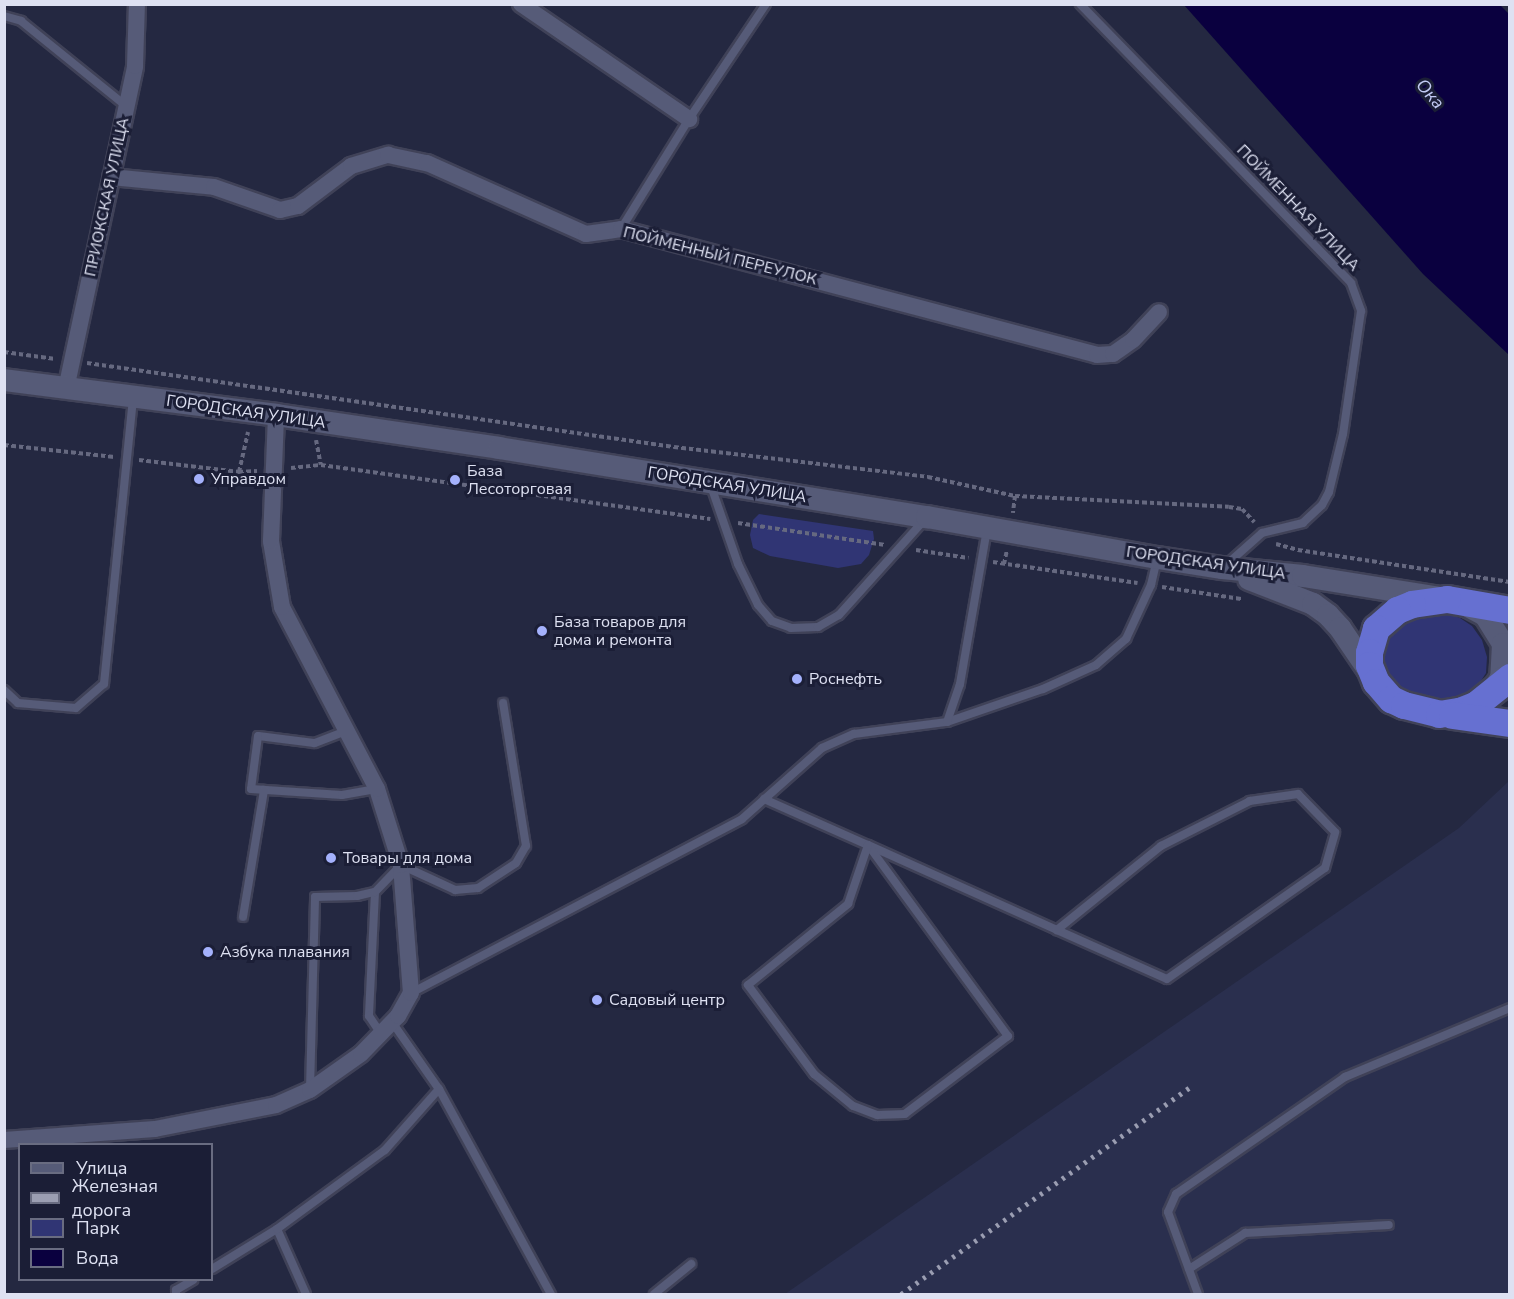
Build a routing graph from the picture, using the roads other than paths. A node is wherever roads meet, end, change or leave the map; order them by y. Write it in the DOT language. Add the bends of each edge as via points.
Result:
graph roads {
  1 [pos="137,4"];
  2 [pos="521,4"];
  3 [pos="766,4"];
  4 [pos="1080,4"];
  5 [pos="4,16"];
  6 [pos="126,106"];
  7 [pos="689,119"];
  8 [pos="111,177"];
  9 [pos="621,229"];
  10 [pos="1159,312"];
  11 [pos="4,380"];
  12 [pos="66,388"];
  13 [pos="133,397"];
  14 [pos="276,416"];
  15 [pos="710,482"];
  16 [pos="927,517"];
  17 [pos="987,529"];
  18 [pos="1158,558"];
  19 [pos="1222,568"];
  20 [pos="1447,599"];
  21 [pos="1504,607"];
  22 [pos="1509,677"];
  23 [pos="1376,682"];
  24 [pos="4,690"];
  25 [pos="1490,695"];
  26 [pos="503,703"];
  27 [pos="1439,714"];
  28 [pos="947,722"];
  29 [pos="1509,723"];
  30 [pos="346,731"];
  31 [pos="377,789"];
  32 [pos="264,790"];
  33 [pos="764,799"];
  34 [pos="868,845"];
  35 [pos="401,865"];
  36 [pos="375,892"];
  37 [pos="243,917"];
  38 [pos="1057,930"];
  39 [pos="411,993"];
  40 [pos="1509,1008"];
  41 [pos="386,1028"];
  42 [pos="439,1089"];
  43 [pos="310,1090"];
  44 [pos="4,1140"];
  45 [pos="1389,1225"];
  46 [pos="278,1229"];
  47 [pos="691,1264"];
  48 [pos="213,1268"];
  49 [pos="1189,1269"];
  50 [pos="191,1281"];
  51 [pos="176,1294"];
  52 [pos="306,1294"];
  53 [pos="550,1294"];
  54 [pos="654,1294"];
  55 [pos="1198,1294"];
  1 -- 6 [label="street, ПРИОКСКАЯ УЛИЦА" via="135,66"];
  2 -- 7 [label="street"];
  3 -- 7 [label="lane"];
  4 -- 19 [label="lane, ПОЙМЕННАЯ УЛИЦА" via="1350,284 1360,311 1343,434 1329,492 1303,523 1262,533"];
  5 -- 6 [label="lane" via="21,21"];
  6 -- 8 [label="street, ПРИОКСКАЯ УЛИЦА"];
  7 -- 9 [label="lane"];
  8 -- 9 [label="street, ПОЙМЕННЫЙ ПЕРЕУЛОК" via="214,187 280,210 298,206 351,166 388,155 428,163 586,234"];
  8 -- 12 [label="street, ПРИОКСКАЯ УЛИЦА"];
  9 -- 10 [label="street, ПОЙМЕННЫЙ ПЕРЕУЛОК" via="1096,355 1113,354 1127,345"];
  11 -- 12 [label="main road, ГОРОДСКАЯ УЛИЦА"];
  12 -- 13 [label="main road, ГОРОДСКАЯ УЛИЦА"];
  13 -- 14 [label="main road, ГОРОДСКАЯ УЛИЦА"];
  13 -- 24 [label="lane" via="104,684 76,708 18,703"];
  14 -- 15 [label="main road, ГОРОДСКАЯ УЛИЦА"];
  14 -- 30 [label="street" via="271,540 282,606"];
  15 -- 16 [label="main road, ГОРОДСКАЯ УЛИЦА"];
  15 -- 16 [label="lane" via="738,564 758,605 772,621 791,628 818,627 839,615"];
  16 -- 17 [label="main road, ГОРОДСКАЯ УЛИЦА"];
  17 -- 18 [label="main road, ГОРОДСКАЯ УЛИЦА"];
  17 -- 28 [label="lane" via="960,684"];
  18 -- 19 [label="main road, ГОРОДСКАЯ УЛИЦА"];
  18 -- 28 [label="lane" via="1151,585 1126,639 1096,665 1043,689"];
  19 -- 20 [label="main road, ГОРОДСКАЯ УЛИЦА" via="1303,576"];
  19 -- 23 [label="main road" via="1313,604 1328,615"];
  20 -- 21 [label="highway"];
  20 -- 23 [label="highway" via="1397,610 1377,628 1369,652"];
  20 -- 25 [label="main road" via="1485,615 1503,644 1501,678"];
  22 -- 25 [label="highway"];
  23 -- 27 [label="highway" via="1391,699"];
  25 -- 27 [label="highway" via="1460,711"];
  26 -- 35 [label="lane" via="526,846 516,863 477,888 455,890"];
  27 -- 29 [label="highway"];
  28 -- 33 [label="lane" via="855,734 822,748"];
  30 -- 31 [label="street"];
  30 -- 32 [label="lane" via="315,742 258,736 251,789"];
  31 -- 32 [label="lane" via="342,795"];
  31 -- 35 [label="street"];
  32 -- 37 [label="lane"];
  33 -- 34 [label="lane"];
  33 -- 39 [label="lane" via="742,819"];
  34 -- 34 [label="lane" via="848,904 748,985 814,1074 853,1106 877,1115 905,1114 1008,1036"];
  34 -- 38 [label="lane"];
  35 -- 36 [label="lane"];
  35 -- 39 [label="street"];
  36 -- 41 [label="lane" via="369,1016"];
  36 -- 43 [label="lane" via="315,897"];
  38 -- 38 [label="lane" via="1167,979 1325,868 1335,832 1298,794 1250,801 1161,846"];
  39 -- 41 [label="street"];
  40 -- 49 [label="lane" via="1345,1077 1176,1194 1168,1212"];
  41 -- 42 [label="lane"];
  41 -- 43 [label="street" via="361,1054"];
  42 -- 46 [label="lane" via="385,1150"];
  42 -- 53 [label="lane"];
  43 -- 44 [label="street" via="276,1105 155,1129"];
  45 -- 49 [label="lane" via="1245,1233"];
  46 -- 48 [label="lane"];
  46 -- 52 [label="lane"];
  47 -- 54 [label="lane"];
  49 -- 55 [label="lane"];
  50 -- 51 [label="lane" via="176,1290"];
}
